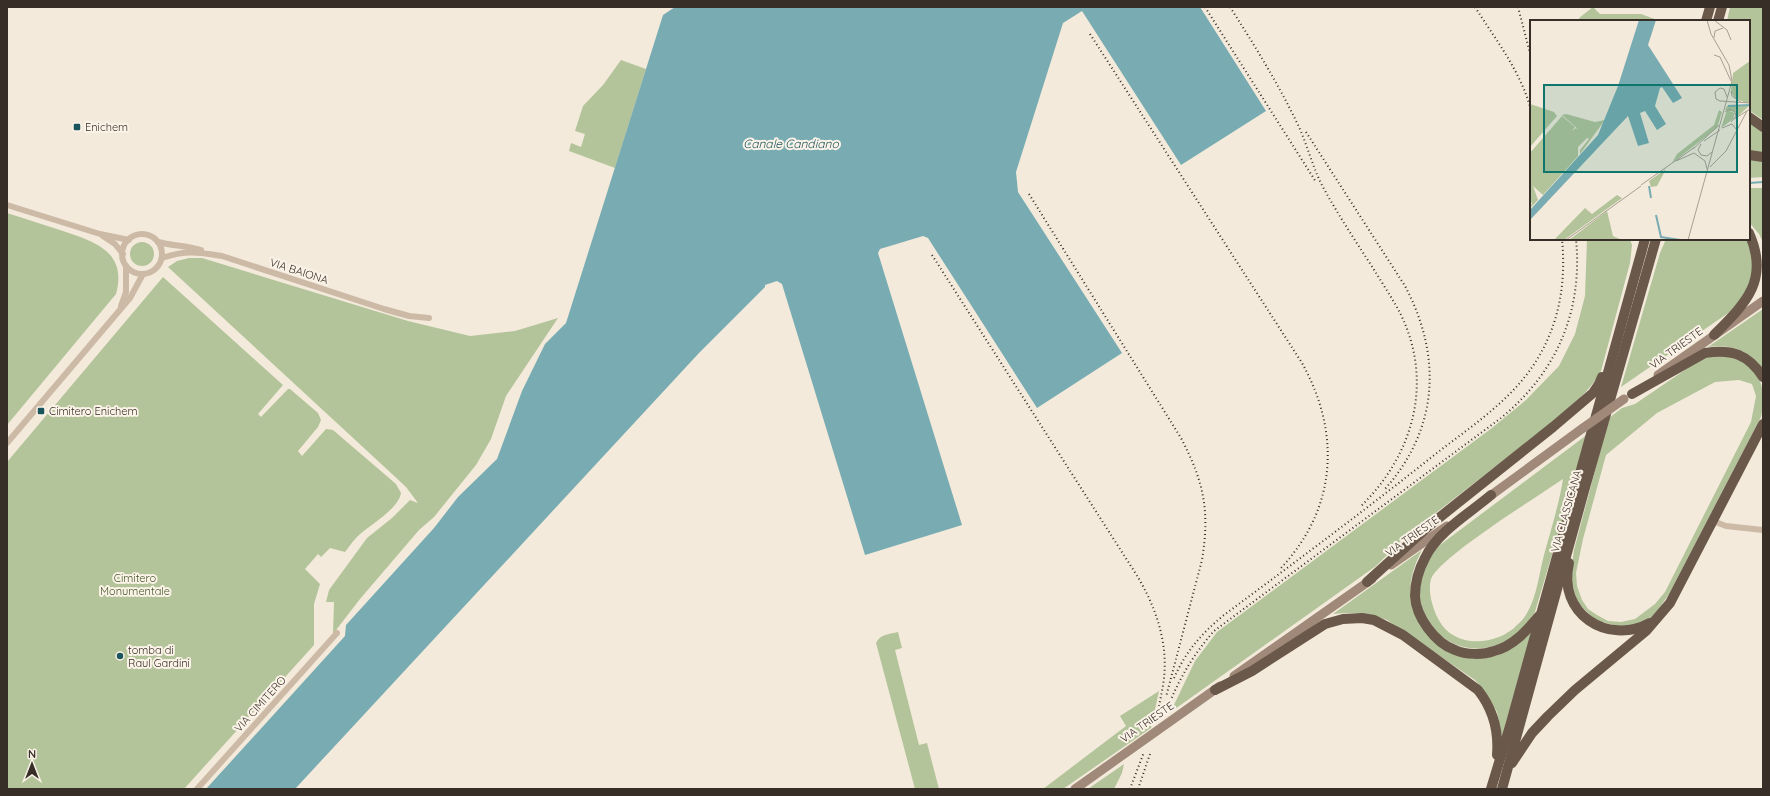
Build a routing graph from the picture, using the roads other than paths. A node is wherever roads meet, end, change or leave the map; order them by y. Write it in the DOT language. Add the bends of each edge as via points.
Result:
graph roads {
  1 [pos="1710,7"];
  2 [pos="1723,7"];
  3 [pos="1706,20"];
  4 [pos="1719,20"];
  5 [pos="1750,118"];
  6 [pos="1763,127"];
  7 [pos="1750,155"];
  8 [pos="1763,157"];
  9 [pos="7,205"];
  10 [pos="100,234"];
  11 [pos="1750,235"];
  12 [pos="129,240"];
  13 [pos="1645,240"];
  14 [pos="1656,240"];
  15 [pos="1660,240"];
  16 [pos="158,242"];
  17 [pos="123,254"];
  18 [pos="222,256"];
  19 [pos="162,258"];
  20 [pos="1649,263"];
  21 [pos="126,266"];
  22 [pos="143,274"];
  23 [pos="1763,301"];
  24 [pos="120,308"];
  25 [pos="1625,311"];
  26 [pos="429,318"];
  27 [pos="1714,335"];
  28 [pos="1763,377"];
  29 [pos="1628,397"];
  30 [pos="1763,424"];
  31 [pos="7,443"];
  32 [pos="1584,491"];
  33 [pos="1491,495"];
  34 [pos="1713,521"];
  35 [pos="1763,530"];
  36 [pos="1367,582"];
  37 [pos="1662,613"];
  38 [pos="1541,614"];
  39 [pos="337,633"];
  40 [pos="1215,690"];
  41 [pos="1507,769"];
  42 [pos="1495,776"];
  43 [pos="198,789"];
  44 [pos="1075,789"];
  45 [pos="1491,789"];
  46 [pos="1502,789"];
  1 -- 3 [label="highway"];
  2 -- 4 [label="highway"];
  5 -- 6 [label="highway"];
  7 -- 8 [label="highway"];
  9 -- 10 [label="street"];
  10 -- 12 [label="street"];
  10 -- 17 [label="street" via="115,244"];
  11 -- 27 [label="highway" via="1762,268 1758,282 1748,301"];
  12 -- 16 [label="street" via="134,236 147,235"];
  12 -- 17 [label="street"];
  13 -- 25 [label="highway, VIA CLASSICANA"];
  14 -- 20 [label="highway, VIA CLASSICANA"];
  15 -- 20 [label="highway"];
  16 -- 18 [label="street" via="170,246 192,247"];
  16 -- 19 [label="street"];
  17 -- 21 [label="street"];
  18 -- 19 [label="street, VIA BAIONA" via="197,251"];
  18 -- 26 [label="street, VIA BAIONA" via="390,311"];
  19 -- 22 [label="street" via="158,267"];
  20 -- 32 [label="highway, VIA CLASSICANA"];
  21 -- 22 [label="street"];
  21 -- 24 [label="street" via="126,292"];
  22 -- 24 [label="street" via="130,298"];
  23 -- 27 [label="main road, VIA TRIESTE"];
  24 -- 31 [label="street"];
  25 -- 36 [label="highway" via="1599,384 1593,393 1548,432 1430,524"];
  25 -- 38 [label="highway, VIA CLASSICANA"];
  27 -- 29 [label="main road, VIA TRIESTE"];
  28 -- 29 [label="highway" via="1756,367 1738,354 1716,351 1705,353"];
  29 -- 33 [label="main road, VIA TRIESTE, bridge"];
  30 -- 34 [label="highway"];
  32 -- 37 [label="highway" via="1568,567 1567,582 1573,602 1582,615 1607,630 1639,629"];
  32 -- 41 [label="highway, VIA CLASSICANA"];
  33 -- 36 [label="main road, VIA TRIESTE"];
  33 -- 38 [label="highway" via="1437,540 1425,556 1417,577 1415,597 1420,613 1429,629 1441,641 1454,650 1466,653 1494,651 1509,645"];
  34 -- 35 [label="street" via="1726,526"];
  34 -- 37 [label="highway" via="1670,603"];
  36 -- 40 [label="main road, VIA TRIESTE"];
  37 -- 41 [label="highway" via="1646,631 1548,716 1532,733"];
  38 -- 42 [label="highway, VIA CLASSICANA"];
  39 -- 43 [label="street, VIA CIMITERO"];
  40 -- 42 [label="highway" via="1252,671 1325,624 1350,618 1374,620 1403,635 1478,690 1493,714 1496,726 1498,744"];
  40 -- 44 [label="main road, VIA TRIESTE"];
  41 -- 46 [label="highway, VIA CLASSICANA"];
  42 -- 45 [label="highway, VIA CLASSICANA"];
}
